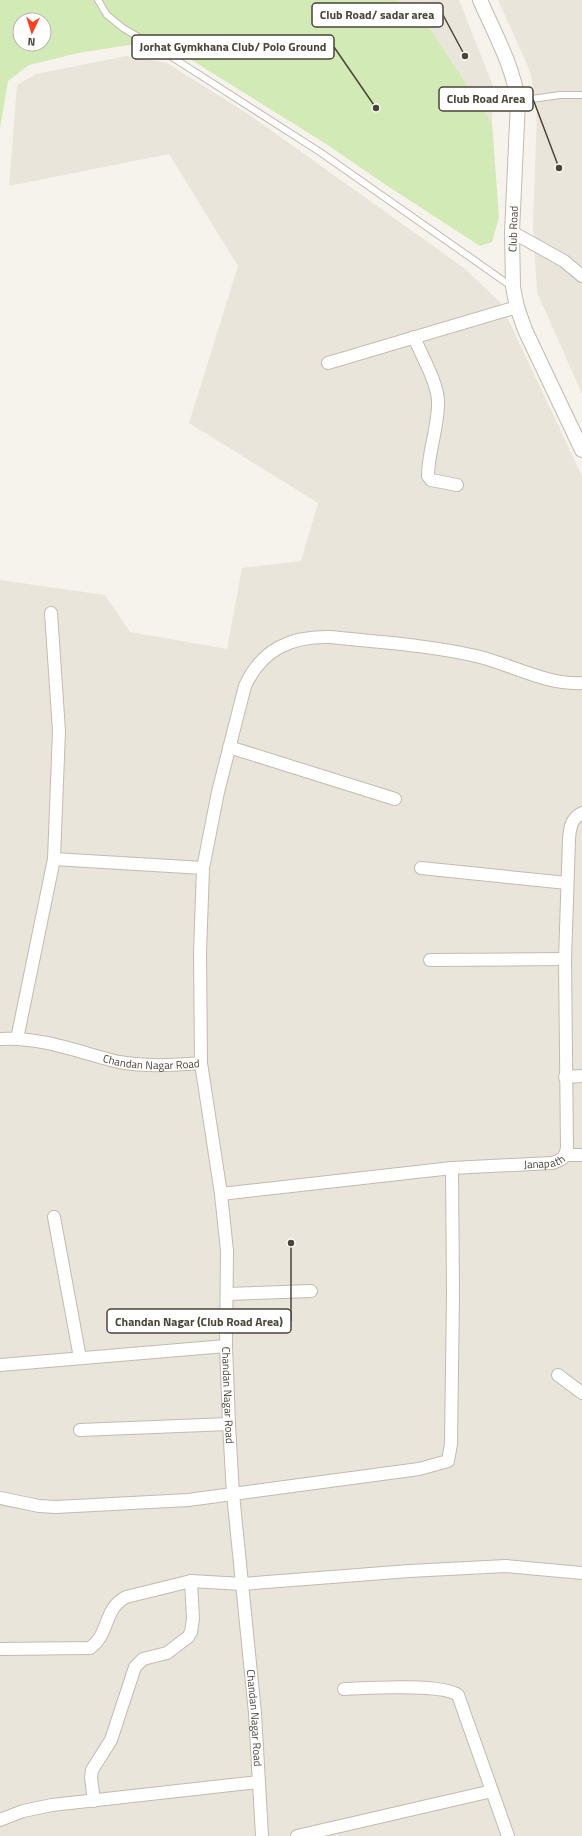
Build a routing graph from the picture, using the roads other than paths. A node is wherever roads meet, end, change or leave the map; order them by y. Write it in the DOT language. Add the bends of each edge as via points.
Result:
graph roads {
  1 [pos="98,0"];
  2 [pos="480,0"];
  3 [pos="582,95"];
  4 [pos="518,101"];
  5 [pos="512,232"];
  6 [pos="582,276"];
  7 [pos="513,287"];
  8 [pos="517,307"];
  9 [pos="414,337"];
  10 [pos="328,363"];
  11 [pos="582,450"];
  12 [pos="457,485"];
  13 [pos="51,613"];
  14 [pos="582,683"];
  15 [pos="229,747"];
  16 [pos="395,799"];
  17 [pos="582,813"];
  18 [pos="54,859"];
  19 [pos="203,868"];
  20 [pos="422,868"];
  21 [pos="567,883"];
  22 [pos="565,959"];
  23 [pos="430,960"];
  24 [pos="0,1039"];
  25 [pos="17,1039"];
  26 [pos="201,1063"];
  27 [pos="582,1076"];
  28 [pos="565,1077"];
  29 [pos="566,1155"];
  30 [pos="582,1155"];
  31 [pos="452,1168"];
  32 [pos="221,1194"];
  33 [pos="54,1217"];
  34 [pos="311,1291"];
  35 [pos="227,1294"];
  36 [pos="226,1346"];
  37 [pos="80,1358"];
  38 [pos="0,1365"];
  39 [pos="558,1375"];
  40 [pos="582,1393"];
  41 [pos="229,1424"];
  42 [pos="80,1430"];
  43 [pos="234,1494"];
  44 [pos="0,1498"];
  45 [pos="582,1573"];
  46 [pos="192,1581"];
  47 [pos="242,1584"];
  48 [pos="0,1649"];
  49 [pos="344,1688"];
  50 [pos="258,1782"];
  51 [pos="492,1791"];
  52 [pos="94,1800"];
  53 [pos="0,1820"];
  54 [pos="262,1836"];
  55 [pos="297,1836"];
  56 [pos="508,1836"];
  1 -- 7 [label="lane" via="107,14 123,28 320,152"];
  2 -- 4 [label="street, Club Road" via="516,86"];
  3 -- 4 [label="lane" via="560,95"];
  4 -- 5 [label="street, Club Road"];
  5 -- 6 [label="street" via="564,261"];
  5 -- 7 [label="street, Club Road"];
  7 -- 8 [label="street, Club Road"];
  8 -- 9 [label="street"];
  8 -- 11 [label="street, Club Road" via="525,330"];
  9 -- 10 [label="street"];
  9 -- 12 [label="street" via="438,400 428,476 431,480"];
  13 -- 18 [label="street" via="59,731"];
  14 -- 15 [label="street" via="556,681 458,652 389,643 309,637 292,641 277,649 262,660 252,672 245,686"];
  15 -- 16 [label="street"];
  15 -- 19 [label="street"];
  17 -- 21 [label="street, Janapath" via="575,817 570,827"];
  18 -- 19 [label="street"];
  18 -- 25 [label="street"];
  19 -- 26 [label="street" via="200,953"];
  20 -- 21 [label="street"];
  21 -- 22 [label="street, Janapath"];
  22 -- 23 [label="street"];
  22 -- 28 [label="street, Janapath"];
  24 -- 25 [label="street, Chandan Nagar Road"];
  25 -- 26 [label="street, Chandan Nagar Road" via="139,1065"];
  26 -- 32 [label="street, Chandan Nagar Road"];
  27 -- 28 [label="street"];
  28 -- 29 [label="street, Janapath"];
  29 -- 30 [label="street"];
  29 -- 31 [label="street, Janapath" via="552,1163"];
  31 -- 32 [label="street, Janapath"];
  31 -- 43 [label="street" via="451,1444 448,1461 419,1469"];
  32 -- 35 [label="street, Chandan Nagar Road" via="227,1251"];
  33 -- 37 [label="street"];
  34 -- 35 [label="street"];
  35 -- 36 [label="street, Chandan Nagar Road"];
  36 -- 37 [label="street"];
  36 -- 41 [label="street, Chandan Nagar Road"];
  37 -- 38 [label="street"];
  39 -- 40 [label="street"];
  41 -- 42 [label="street"];
  41 -- 43 [label="street, Chandan Nagar Road"];
  43 -- 44 [label="street" via="188,1500 74,1507 39,1506"];
  43 -- 47 [label="street, Chandan Nagar Road"];
  45 -- 47 [label="street" via="506,1566"];
  46 -- 47 [label="street"];
  46 -- 48 [label="street" via="126,1597 117,1602 111,1609 101,1637 90,1648"];
  46 -- 52 [label="street" via="191,1632 184,1641 167,1653 143,1659 134,1667 111,1740 92,1770"];
  47 -- 50 [label="street, Chandan Nagar Road" via="255,1713"];
  49 -- 51 [label="street" via="436,1688 451,1690 458,1694"];
  50 -- 52 [label="street"];
  50 -- 54 [label="street, Chandan Nagar Road"];
  51 -- 55 [label="street"];
  51 -- 56 [label="street"];
  52 -- 53 [label="street" via="36,1808"];
}
